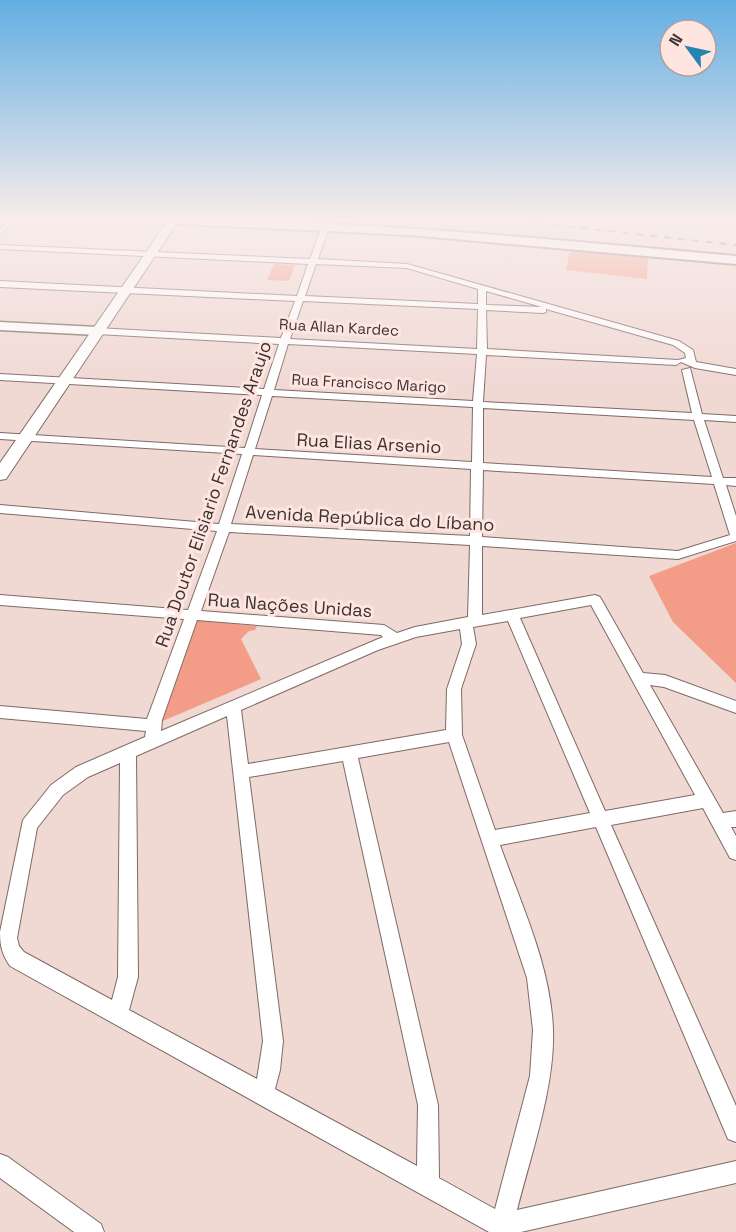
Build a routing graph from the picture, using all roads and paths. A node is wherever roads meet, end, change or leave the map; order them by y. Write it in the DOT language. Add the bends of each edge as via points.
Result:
graph roads {
  1 [pos="136,276"];
  2 [pos="308,276"];
  3 [pos="443,276"];
  4 [pos="0,284"];
  5 [pos="482,288"];
  6 [pos="127,290"];
  7 [pos="302,298"];
  8 [pos="483,307"];
  9 [pos="566,311"];
  10 [pos="0,326"];
  11 [pos="97,331"];
  12 [pos="285,340"];
  13 [pos="482,351"];
  14 [pos="691,366"];
  15 [pos="736,372"];
  16 [pos="0,377"];
  17 [pos="64,382"];
  18 [pos="270,392"];
  19 [pos="478,404"];
  20 [pos="698,417"];
  21 [pos="736,419"];
  22 [pos="0,436"];
  23 [pos="25,438"];
  24 [pos="249,452"];
  25 [pos="477,466"];
  26 [pos="0,475"];
  27 [pos="719,481"];
  28 [pos="736,482"];
  29 [pos="0,510"];
  30 [pos="224,528"];
  31 [pos="736,536"];
  32 [pos="478,541"];
  33 [pos="0,600"];
  34 [pos="190,615"];
  35 [pos="512,615"];
  36 [pos="470,622"];
  37 [pos="395,639"];
  38 [pos="639,678"];
  39 [pos="736,706"];
  40 [pos="233,707"];
  41 [pos="0,712"];
  42 [pos="153,725"];
  43 [pos="454,735"];
  44 [pos="153,741"];
  45 [pos="128,752"];
  46 [pos="349,753"];
  47 [pos="241,772"];
  48 [pos="707,800"];
  49 [pos="600,819"];
  50 [pos="736,819"];
  51 [pos="719,821"];
  52 [pos="489,839"];
  53 [pos="736,852"];
  54 [pos="118,1014"];
  55 [pos="263,1093"];
  56 [pos="736,1131"];
  57 [pos="0,1165"];
  58 [pos="736,1172"];
  59 [pos="428,1183"];
  60 [pos="501,1229"];
  61 [pos="93,1232"];
  1 -- 6 [label="main road"];
  2 -- 7 [label="street, Rua Doutor Elisiario Fernandes Araujo"];
  3 -- 5 [label="street"];
  4 -- 6 [label="street"];
  5 -- 8 [label="street"];
  5 -- 9 [label="street"];
  6 -- 7 [label="street"];
  6 -- 11 [label="main road"];
  7 -- 8 [label="street"];
  7 -- 12 [label="street, Rua Doutor Elisiario Fernandes Araujo"];
  8 -- 9 [label="street"];
  8 -- 13 [label="street"];
  9 -- 14 [label="street" via="681,345 690,352"];
  10 -- 11 [label="street, Rua Allan Kardec"];
  11 -- 12 [label="street, Rua Allan Kardec"];
  11 -- 17 [label="main road"];
  12 -- 13 [label="street, Rua Allan Kardec"];
  12 -- 18 [label="street, Rua Doutor Elisiario Fernandes Araujo"];
  13 -- 14 [label="street, Rua Allan Kardec" via="681,360"];
  13 -- 19 [label="street"];
  14 -- 15 [label="street"];
  14 -- 20 [label="street"];
  16 -- 17 [label="street, Rua Francisco Marigo"];
  17 -- 18 [label="street, Rua Francisco Marigo"];
  17 -- 23 [label="main road"];
  18 -- 19 [label="street, Rua Francisco Marigo"];
  18 -- 24 [label="street, Rua Doutor Elisiario Fernandes Araujo"];
  19 -- 20 [label="street, Rua Francisco Marigo"];
  19 -- 25 [label="street"];
  20 -- 21 [label="street, Rua Francisco Marigo"];
  20 -- 27 [label="street"];
  22 -- 23 [label="street, Rua Elias Arsenio"];
  23 -- 24 [label="street, Rua Elias Arsenio"];
  23 -- 26 [label="main road"];
  24 -- 25 [label="street, Rua Elias Arsenio"];
  24 -- 30 [label="street, Rua Doutor Elisiario Fernandes Araujo"];
  25 -- 27 [label="street, Rua Elias Arsenio"];
  25 -- 32 [label="street"];
  27 -- 28 [label="street, Rua Elias Arsenio"];
  27 -- 31 [label="street"];
  29 -- 30 [label="street, Avenida República do Líbano"];
  30 -- 32 [label="street, Avenida República do Líbano"];
  30 -- 34 [label="street, Rua Doutor Elisiario Fernandes Araujo"];
  31 -- 32 [label="street, Avenida República do Líbano" via="678,555"];
  32 -- 36 [label="street"];
  33 -- 34 [label="street, Rua Nações Unidas"];
  34 -- 37 [label="street, Rua Nações Unidas" via="384,630"];
  34 -- 42 [label="street, Rua Doutor Elisiario Fernandes Araujo"];
  35 -- 36 [label="street"];
  35 -- 38 [label="street" via="595,600"];
  35 -- 49 [label="street"];
  36 -- 37 [label="street"];
  36 -- 43 [label="street" via="469,644 454,689"];
  37 -- 40 [label="street"];
  38 -- 39 [label="street" via="665,681"];
  38 -- 48 [label="street"];
  40 -- 44 [label="street"];
  40 -- 47 [label="street"];
  41 -- 42 [label="street"];
  42 -- 44 [label="street, Rua Doutor Elisiario Fernandes Araujo"];
  43 -- 46 [label="street"];
  43 -- 52 [label="street"];
  44 -- 45 [label="street"];
  45 -- 54 [label="street" via="128,977"];
  45 -- 54 [label="street" via="72,778 34,817 26,837 8,938 17,959"];
  46 -- 47 [label="street"];
  46 -- 59 [label="street" via="428,1105"];
  47 -- 55 [label="street" via="273,1041"];
  48 -- 49 [label="street"];
  48 -- 51 [label="street"];
  49 -- 52 [label="street"];
  49 -- 56 [label="street"];
  50 -- 51 [label="street"];
  51 -- 53 [label="street"];
  52 -- 60 [label="street" via="537,978 543,1030 540,1076"];
  54 -- 55 [label="street"];
  55 -- 59 [label="street"];
  57 -- 61 [label="street"];
  58 -- 60 [label="street"];
  59 -- 60 [label="street"];
}
